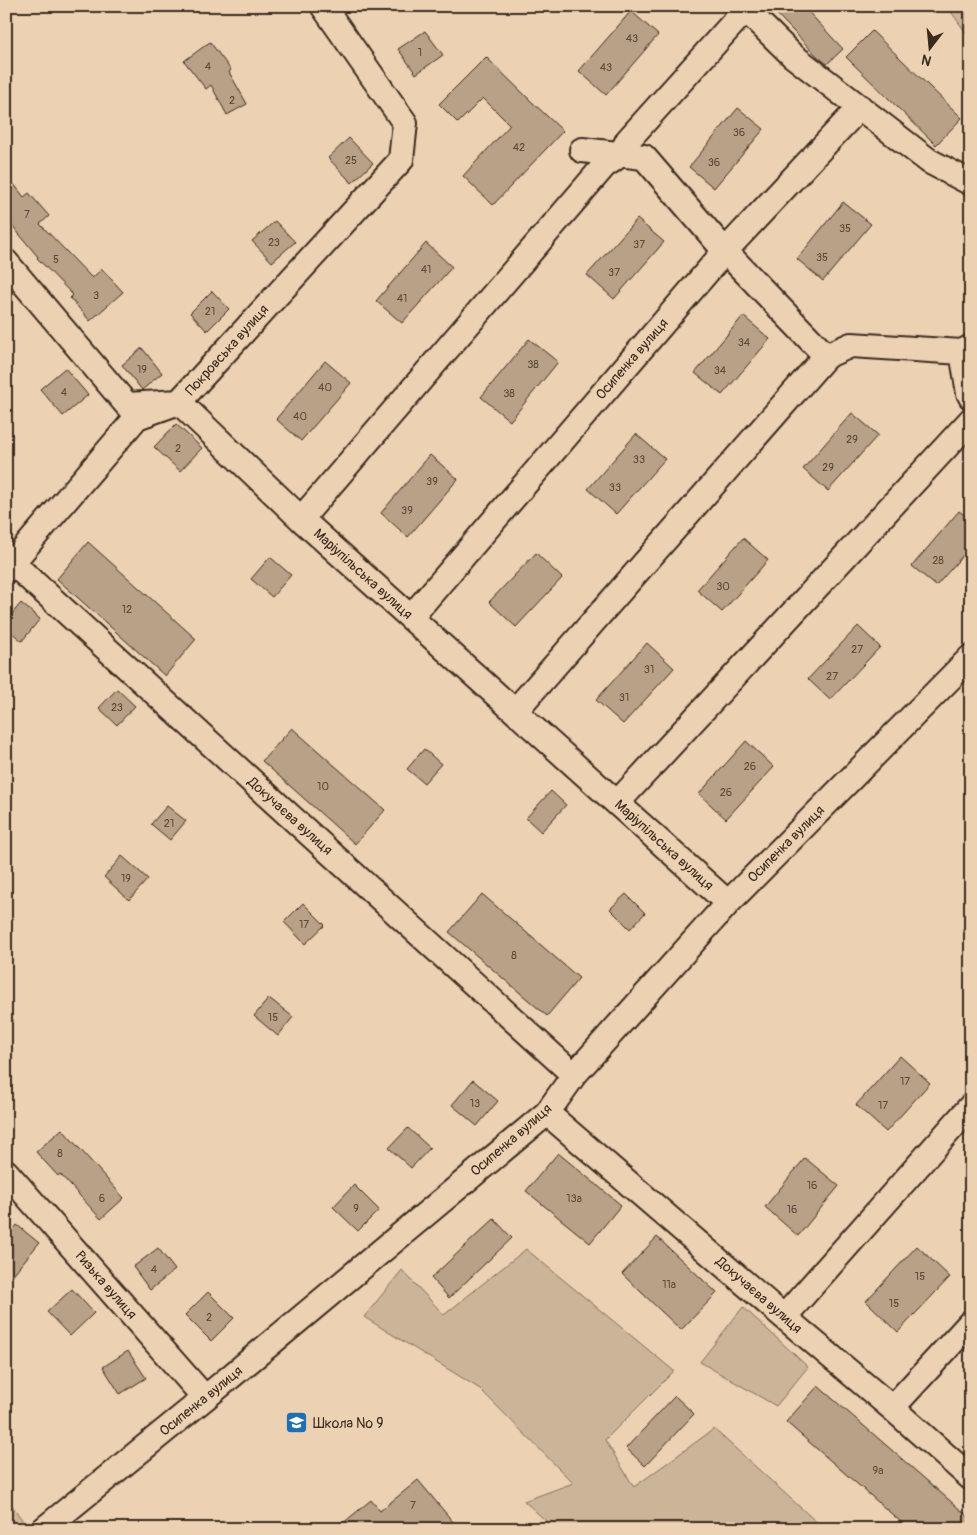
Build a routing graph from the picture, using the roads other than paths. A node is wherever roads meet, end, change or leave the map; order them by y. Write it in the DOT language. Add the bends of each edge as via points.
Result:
graph roads {
  1 [pos="323,6"];
  2 [pos="744,8"];
  3 [pos="860,107"];
  4 [pos="582,150"];
  5 [pos="621,154"];
  6 [pos="971,183"];
  7 [pos="726,251"];
  8 [pos="6,262"];
  9 [pos="966,349"];
  10 [pos="826,356"];
  11 [pos="971,397"];
  12 [pos="180,402"];
  13 [pos="971,420"];
  14 [pos="301,519"];
  15 [pos="8,563"];
  16 [pos="410,617"];
  17 [pos="971,657"];
  18 [pos="515,711"];
  19 [pos="618,803"];
  20 [pos="728,902"];
  21 [pos="574,1075"];
  22 [pos="971,1106"];
  23 [pos="547,1113"];
  24 [pos="6,1172"];
  25 [pos="784,1317"];
  26 [pos="971,1322"];
  27 [pos="205,1398"];
  28 [pos="892,1408"];
  29 [pos="971,1478"];
  30 [pos="44,1529"];
  1 -- 12 [label="street, Покровська вулиця" via="405,123 401,160"];
  2 -- 3 [label="street" via="792,54"];
  2 -- 5 [label="street" via="628,140"];
  3 -- 6 [label="street" via="929,161"];
  3 -- 7 [label="street, Осипенка вулиця"];
  4 -- 5 [label="street"];
  5 -- 7 [label="street" via="644,157"];
  5 -- 14 [label="street" via="604,166"];
  7 -- 10 [label="street"];
  7 -- 16 [label="street, Осипенка вулиця"];
  8 -- 12 [label="street" via="127,405"];
  9 -- 10 [label="street" via="851,345"];
  9 -- 11 [label="street" via="968,393"];
  10 -- 18 [label="street"];
  12 -- 14 [label="street, Маріупільська вулиця"];
  12 -- 15 [label="street, Покровська вулиця" via="137,417"];
  13 -- 19 [label="street"];
  14 -- 16 [label="street, Маріупільська вулиця"];
  15 -- 21 [label="street, Докучаєва вулиця"];
  16 -- 18 [label="street, Маріупільська вулиця"];
  17 -- 20 [label="street, Осипенка вулиця"];
  18 -- 19 [label="street, Маріупільська вулиця"];
  19 -- 20 [label="street, Маріупільська вулиця"];
  20 -- 21 [label="street, Осипенка вулиця"];
  21 -- 23 [label="street, Осипенка вулиця"];
  22 -- 25 [label="street"];
  23 -- 25 [label="street, Докучаєва вулиця"];
  23 -- 27 [label="street, Осипенка вулиця"];
  24 -- 27 [label="street, Ризька вулиця"];
  25 -- 28 [label="street, Докучаєва вулиця"];
  26 -- 28 [label="street"];
  27 -- 30 [label="street, Осипенка вулиця"];
  28 -- 29 [label="street, Докучаєва вулиця"];
}
